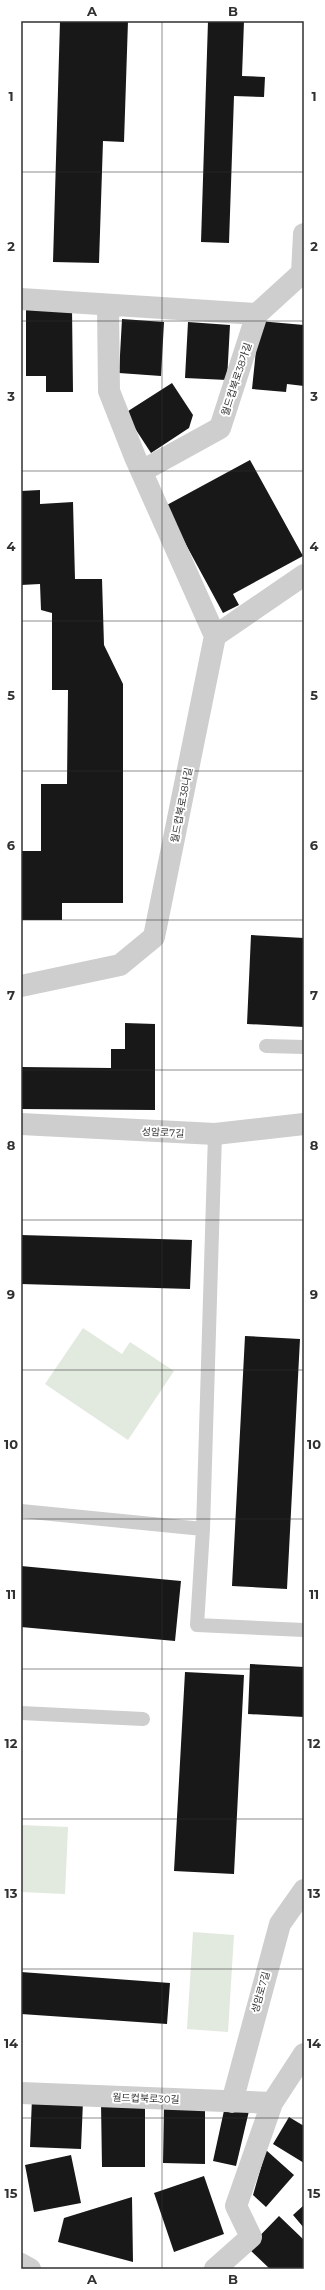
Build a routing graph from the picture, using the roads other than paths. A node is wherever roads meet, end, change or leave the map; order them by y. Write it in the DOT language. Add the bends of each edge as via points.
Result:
graph roads {
  1 [pos="304,234"];
  2 [pos="21,299"];
  3 [pos="108,305"];
  4 [pos="257,314"];
  5 [pos="142,471"];
  6 [pos="304,575"];
  7 [pos="215,636"];
  8 [pos="21,986"];
  9 [pos="266,1046"];
  10 [pos="304,1047"];
  11 [pos="21,1124"];
  12 [pos="304,1124"];
  13 [pos="215,1134"];
  14 [pos="21,1511"];
  15 [pos="203,1530"];
  16 [pos="304,1630"];
  17 [pos="21,1713"];
  18 [pos="143,1719"];
  19 [pos="304,1890"];
  20 [pos="304,2054"];
  21 [pos="21,2093"];
  22 [pos="232,2102"];
  23 [pos="272,2103"];
  24 [pos="21,2264"];
  25 [pos="30,2269"];
  26 [pos="215,2269"];
  1 -- 4 [label="street, 월드컵북로38가길" via="302,273"];
  2 -- 3 [label="street"];
  3 -- 4 [label="street"];
  3 -- 5 [label="street" via="109,391"];
  4 -- 5 [label="street, 월드컵북로38가길" via="220,428"];
  5 -- 7 [label="street"];
  6 -- 7 [label="street"];
  7 -- 8 [label="street, 월드컵북로38나길" via="154,937 120,965"];
  9 -- 10 [label="lane"];
  11 -- 13 [label="street, 성암로7길"];
  12 -- 13 [label="street, 성암로7길"];
  13 -- 15 [label="lane"];
  14 -- 15 [label="lane"];
  15 -- 16 [label="lane" via="197,1625"];
  17 -- 18 [label="lane"];
  19 -- 22 [label="street, 성암로7길" via="280,1924"];
  20 -- 23 [label="street"];
  21 -- 22 [label="street, 월드컵북로30길"];
  22 -- 23 [label="street, 월드컵북로30길"];
  23 -- 26 [label="street" via="236,2206 251,2237"];
  24 -- 25 [label="street"];
}
